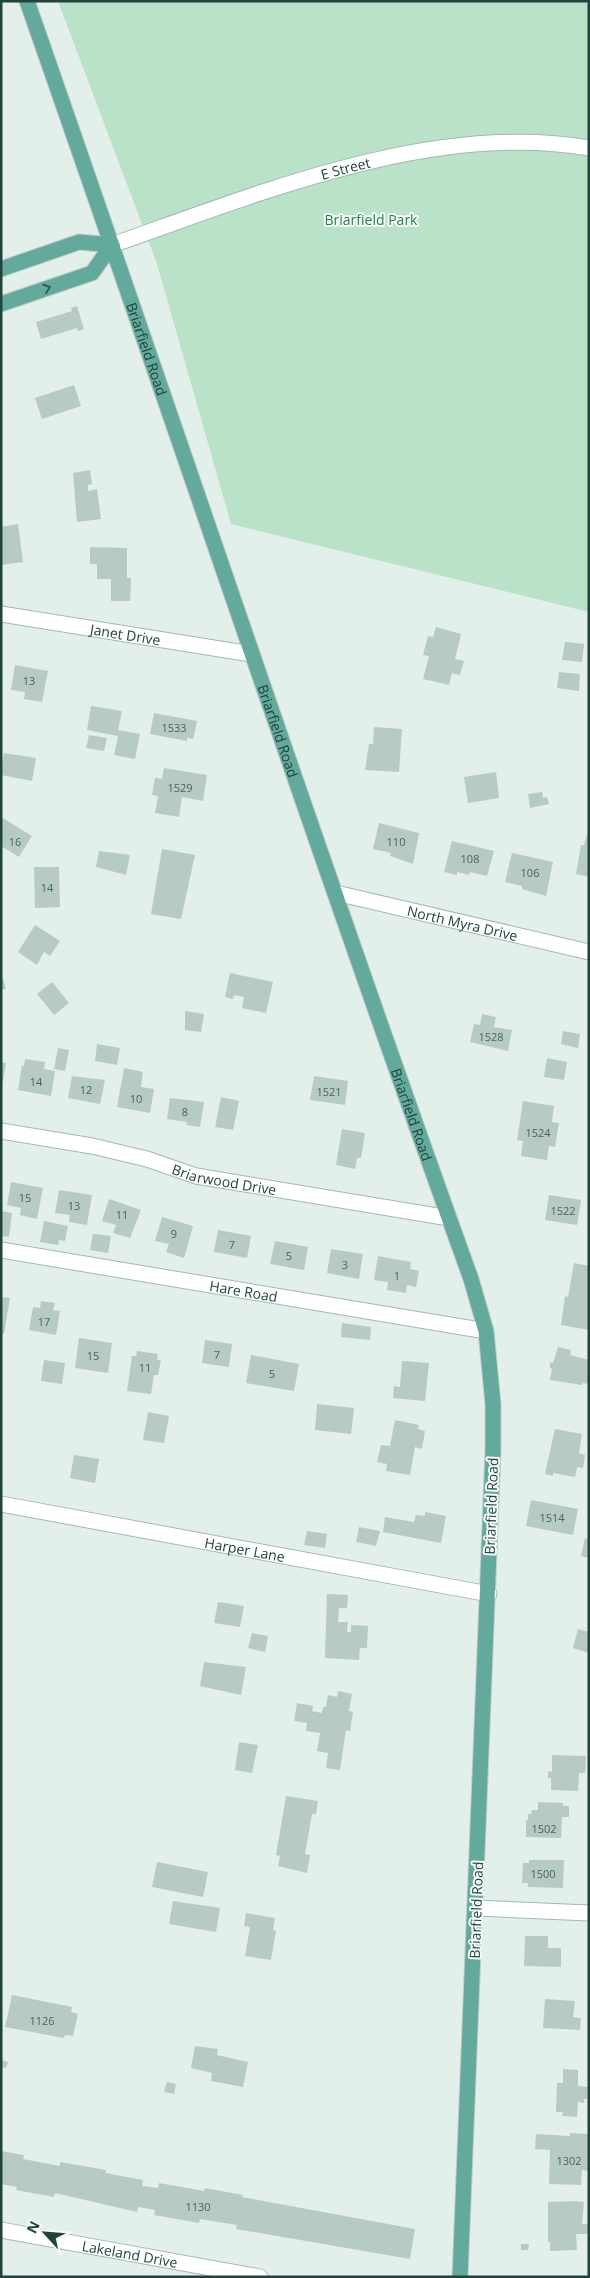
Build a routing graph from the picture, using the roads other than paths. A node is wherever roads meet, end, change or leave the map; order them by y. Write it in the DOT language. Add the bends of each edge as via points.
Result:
graph roads {
  1 [pos="27,1"];
  2 [pos="589,148"];
  3 [pos="112,245"];
  4 [pos="1,269"];
  5 [pos="1,304"];
  6 [pos="1,614"];
  7 [pos="251,654"];
  8 [pos="336,893"];
  9 [pos="589,952"];
  10 [pos="1,1131"];
  11 [pos="449,1218"];
  12 [pos="1,1250"];
  13 [pos="486,1331"];
  14 [pos="1,1504"];
  15 [pos="489,1594"];
  16 [pos="476,1908"];
  17 [pos="589,1913"];
  18 [pos="1,2230"];
  19 [pos="260,2277"];
  20 [pos="460,2277"];
  1 -- 3 [label="main road, Briarfield Road"];
  2 -- 3 [label="street, E Street" via="502,142 465,145 347,167 263,192"];
  3 -- 4 [label="main road" via="79,242"];
  5 -- 3 [label="main road, one-way" via="92,272"];
  3 -- 7 [label="main road, Briarfield Road"];
  6 -- 7 [label="street, Janet Drive"];
  7 -- 8 [label="main road, Briarfield Road"];
  8 -- 9 [label="street, North Myra Drive"];
  8 -- 11 [label="main road, Briarfield Road"];
  10 -- 11 [label="street, Briarwood Drive" via="92,1146 147,1159 196,1176"];
  11 -- 13 [label="main road, Briarfield Road"];
  12 -- 13 [label="street, Hare Road"];
  13 -- 15 [label="main road, Briarfield Road" via="493,1404"];
  14 -- 15 [label="street, Harper Lane"];
  15 -- 16 [label="main road, Briarfield Road"];
  16 -- 17 [label="street"];
  16 -- 20 [label="main road, Briarfield Road"];
  18 -- 19 [label="street, Lakeland Drive"];
}
